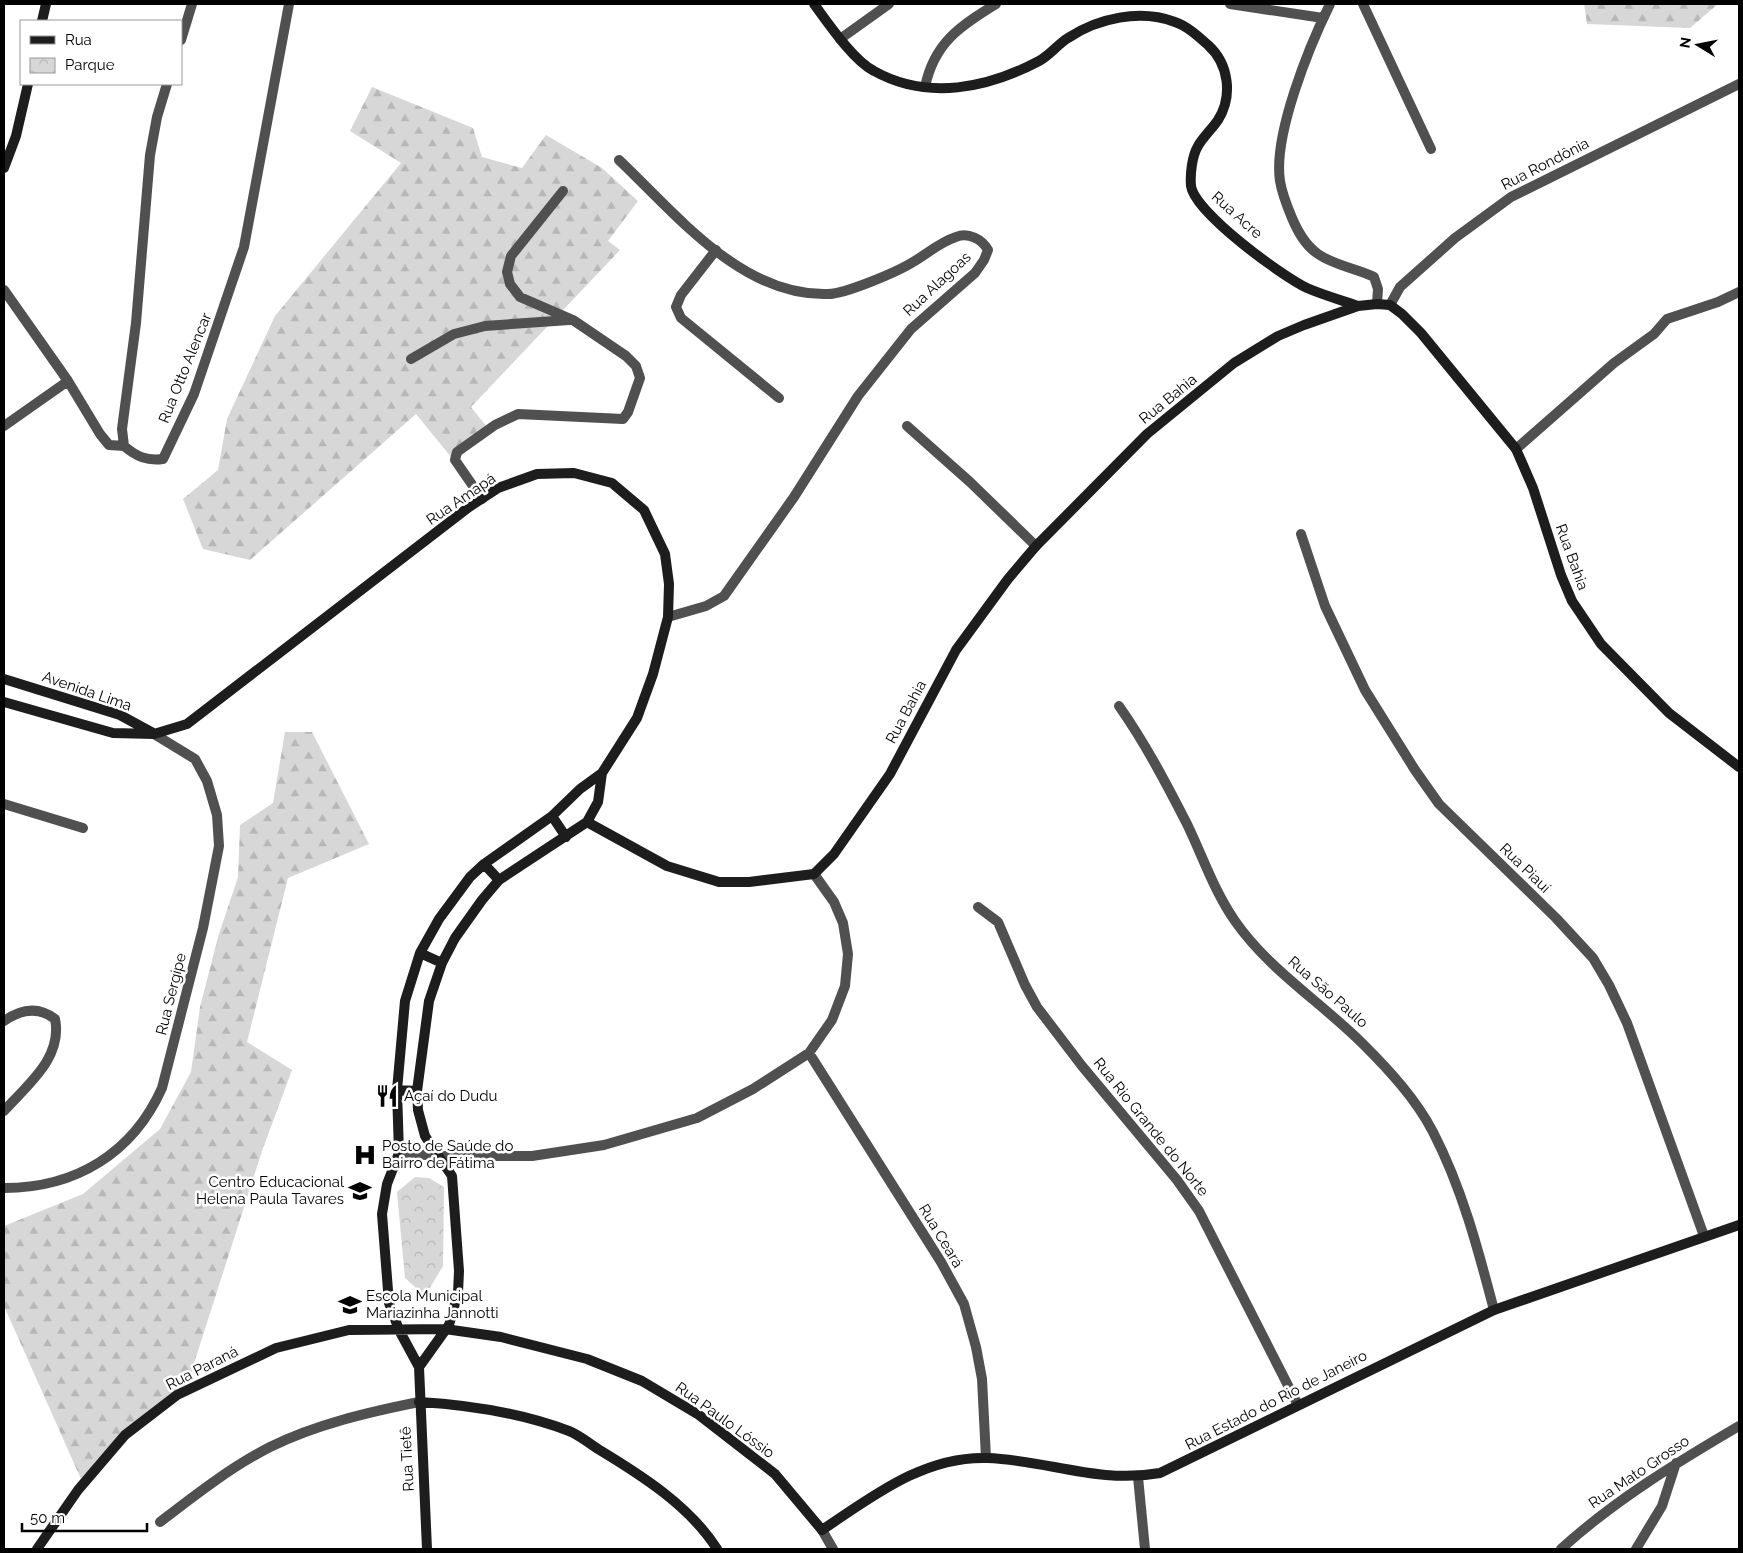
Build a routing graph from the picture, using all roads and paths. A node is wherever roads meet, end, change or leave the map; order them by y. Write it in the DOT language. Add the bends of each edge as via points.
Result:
graph roads {
  1 [pos="46,4"];
  2 [pos="192,4"];
  3 [pos="289,4"];
  4 [pos="814,4"];
  5 [pos="890,4"];
  6 [pos="996,4"];
  7 [pos="1230,4"];
  8 [pos="1330,4"];
  9 [pos="1363,4"];
  10 [pos="1323,18"];
  11 [pos="42,20"];
  12 [pos="182,37"];
  13 [pos="840,39"];
  14 [pos="1739,84"];
  15 [pos="28,85"];
  16 [pos="167,85"];
  17 [pos="925,87"];
  18 [pos="1431,149"];
  19 [pos="619,160"];
  20 [pos="4,168"];
  21 [pos="563,191"];
  22 [pos="716,250"];
  23 [pos="4,290"];
  24 [pos="1739,292"];
  25 [pos="1377,304"];
  26 [pos="1358,306"];
  27 [pos="1390,306"];
  28 [pos="573,320"];
  29 [pos="411,359"];
  30 [pos="68,381"];
  31 [pos="779,398"];
  32 [pos="4,426"];
  33 [pos="907,426"];
  34 [pos="124,446"];
  35 [pos="1516,449"];
  36 [pos="482,499"];
  37 [pos="1301,534"];
  38 [pos="1036,546"];
  39 [pos="668,617"];
  40 [pos="4,679"];
  41 [pos="4,702"];
  42 [pos="1119,706"];
  43 [pos="154,734"];
  44 [pos="1739,767"];
  45 [pos="602,773"];
  46 [pos="4,804"];
  47 [pos="552,816"];
  48 [pos="587,822"];
  49 [pos="83,828"];
  50 [pos="566,837"];
  51 [pos="484,864"];
  52 [pos="814,874"];
  53 [pos="499,880"];
  54 [pos="978,907"];
  55 [pos="420,953"];
  56 [pos="442,963"];
  57 [pos="4,1021"];
  58 [pos="809,1053"];
  59 [pos="397,1090"];
  60 [pos="417,1091"];
  61 [pos="4,1111"];
  62 [pos="399,1153"];
  63 [pos="440,1156"];
  64 [pos="4,1188"];
  65 [pos="15,1188"];
  66 [pos="4,1196"];
  67 [pos="1739,1224"];
  68 [pos="1704,1236"];
  69 [pos="1494,1310"];
  70 [pos="445,1329"];
  71 [pos="399,1330"];
  72 [pos="419,1367"];
  73 [pos="419,1402"];
  74 [pos="1298,1405"];
  75 [pos="1739,1426"];
  76 [pos="986,1458"];
  77 [pos="1676,1463"];
  78 [pos="1138,1477"];
  79 [pos="160,1522"];
  80 [pos="822,1530"];
  81 [pos="36,1549"];
  82 [pos="427,1549"];
  83 [pos="717,1549"];
  84 [pos="832,1549"];
  85 [pos="1145,1549"];
  86 [pos="1561,1549"];
  87 [pos="1636,1549"];
  1 -- 11 [label="street"];
  2 -- 12 [label="street"];
  3 -- 34 [label="street, Rua Otto Alencar" via="244,247 194,394 163,459 150,461 134,455"];
  4 -- 13 [label="street, Rua Acre"];
  5 -- 13 [label="street"];
  6 -- 17 [label="street" via="971,19 946,42 933,58"];
  7 -- 10 [label="street"];
  8 -- 10 [label="street"];
  9 -- 18 [label="street"];
  10 -- 25 [label="street" via="1285,121 1279,155 1280,181 1304,242 1337,264 1374,277 1378,289"];
  13 -- 17 [label="street, Rua Acre" via="873,71"];
  14 -- 27 [label="street, Rua Rondônia" via="1511,197 1455,238 1400,287"];
  15 -- 20 [label="street" via="16,136"];
  16 -- 34 [label="street" via="150,155 136,322 122,429"];
  17 -- 26 [label="street, Rua Acre" via="960,89 996,81 1042,60 1067,38 1094,23 1151,17 1175,22 1196,34 1215,52 1225,72 1228,91 1218,119 1197,147 1191,169 1191,188 1201,206 1231,234 1307,288"];
  19 -- 22 [label="street, Rua Alagoas"];
  21 -- 28 [label="street" via="511,256 508,272 510,284 520,297"];
  22 -- 31 [label="street" via="680,295 676,307 681,318"];
  22 -- 39 [label="street, Rua Alagoas" via="741,270 787,290 829,294 911,264 957,236 978,239 988,250 975,273 911,329 858,396 794,498 724,596 706,606"];
  23 -- 30 [label="street"];
  24 -- 35 [label="street" via="1667,319 1654,334 1614,363"];
  25 -- 26 [label="street, Rua Bahia"];
  25 -- 27 [label="street, Rua Bahia"];
  26 -- 38 [label="street, Rua Bahia" via="1278,336 1234,363 1147,434"];
  27 -- 35 [label="street, Rua Bahia" via="1421,333"];
  28 -- 29 [label="street" via="485,326 454,334"];
  28 -- 36 [label="street" via="636,366 640,378 628,412 623,419 615,419 526,412 495,425 457,452 456,460"];
  30 -- 32 [label="street"];
  30 -- 34 [label="street" via="100,434 110,445"];
  33 -- 38 [label="street"];
  35 -- 44 [label="street, Rua Bahia" via="1572,601 1601,644 1669,713"];
  36 -- 39 [label="street, Rua Amapá" via="498,488 536,474 574,473 612,482 644,510 665,554 669,584"];
  36 -- 43 [label="street, Rua Amapá" via="205,712 187,724"];
  37 -- 68 [label="street, Rua Piauí" via="1325,606 1365,690 1391,735 1439,804 1556,918 1592,958 1609,985 1627,1023"];
  38 -- 52 [label="street, Rua Bahia" via="956,650 890,774 834,854"];
  39 -- 45 [label="street, Rua Amapá" via="637,718"];
  40 -- 43 [label="street, Avenida Lima" via="120,715"];
  41 -- 43 [label="street, Avenida Lima" via="113,733"];
  42 -- 69 [label="street, Rua São Paulo" via="1151,756 1187,824 1215,889 1239,926 1265,958 1361,1042 1399,1082 1432,1131 1454,1177"];
  43 -- 65 [label="street, Rua Sergipe" via="195,759 207,781 217,815 219,846 201,937 162,1088 136,1132 106,1159 83,1171 42,1184"];
  45 -- 47 [label="street, Rua Amapá"];
  45 -- 48 [label="street, Rua Amapá" via="598,802"];
  46 -- 49 [label="street"];
  47 -- 50 [label="street"];
  47 -- 51 [label="street, Rua Amapá"];
  48 -- 50 [label="street, Rua Amapá"];
  48 -- 52 [label="street" via="667,866 719,882"];
  50 -- 53 [label="street, Rua Amapá"];
  51 -- 53 [label="street"];
  51 -- 55 [label="street, Rua Amapá" via="470,876 439,919"];
  52 -- 58 [label="street" via="834,902 843,923 848,954 845,986 832,1020"];
  53 -- 56 [label="street" via="455,938"];
  54 -- 74 [label="street, Rua Rio Grande do Norte" via="998,922 1038,1007 1199,1211"];
  55 -- 56 [label="street"];
  55 -- 59 [label="street, Rua Amapá" via="405,1001"];
  56 -- 60 [label="street" via="429,1001"];
  57 -- 61 [label="street" via="32,1010 44,1011 55,1019 57,1031 46,1064"];
  58 -- 63 [label="street" via="753,1089 696,1118 604,1145 532,1156"];
  58 -- 76 [label="street, Rua Ceará" via="964,1304 982,1379"];
  59 -- 60 [label="street"];
  59 -- 62 [label="street, Rua Amapá"];
  60 -- 63 [label="street" via="425,1136"];
  62 -- 63 [label="street"];
  62 -- 71 [label="street, Rua Tietê" via="386,1184 382,1214 389,1302"];
  63 -- 70 [label="street" via="452,1176 459,1271 455,1310"];
  64 -- 65 [label="street"];
  65 -- 66 [label="street, Rua Sergipe"];
  67 -- 68 [label="street, Rua Estado do Rio de Janeiro"];
  68 -- 69 [label="street, Rua Estado do Rio de Janeiro"];
  69 -- 74 [label="street, Rua Estado do Rio de Janeiro"];
  70 -- 71 [label="street, Rua Paraná"];
  70 -- 72 [label="street"];
  70 -- 80 [label="street, Rua Paulo Lóssio" via="501,1337 587,1359 642,1381 699,1415 775,1474"];
  71 -- 72 [label="street, Rua Tietê"];
  71 -- 81 [label="street, Rua Paraná" via="349,1330 276,1348 177,1395 125,1435 78,1490"];
  72 -- 73 [label="street, Rua Tietê"];
  73 -- 79 [label="street" via="359,1414 271,1447 208,1485"];
  73 -- 82 [label="street, Rua Tietê"];
  73 -- 83 [label="street" via="461,1405 570,1431 665,1494"];
  74 -- 78 [label="street, Rua Estado do Rio de Janeiro" via="1160,1474"];
  75 -- 77 [label="street, Rua Mato Grosso"];
  76 -- 78 [label="street, Rua Estado do Rio de Janeiro" via="1071,1472"];
  76 -- 80 [label="street, Rua Estado do Rio de Janeiro" via="938,1465 901,1478"];
  77 -- 86 [label="street, Rua Mato Grosso" via="1603,1513"];
  77 -- 87 [label="street" via="1662,1506"];
  78 -- 85 [label="street"];
  80 -- 84 [label="street"];
}
